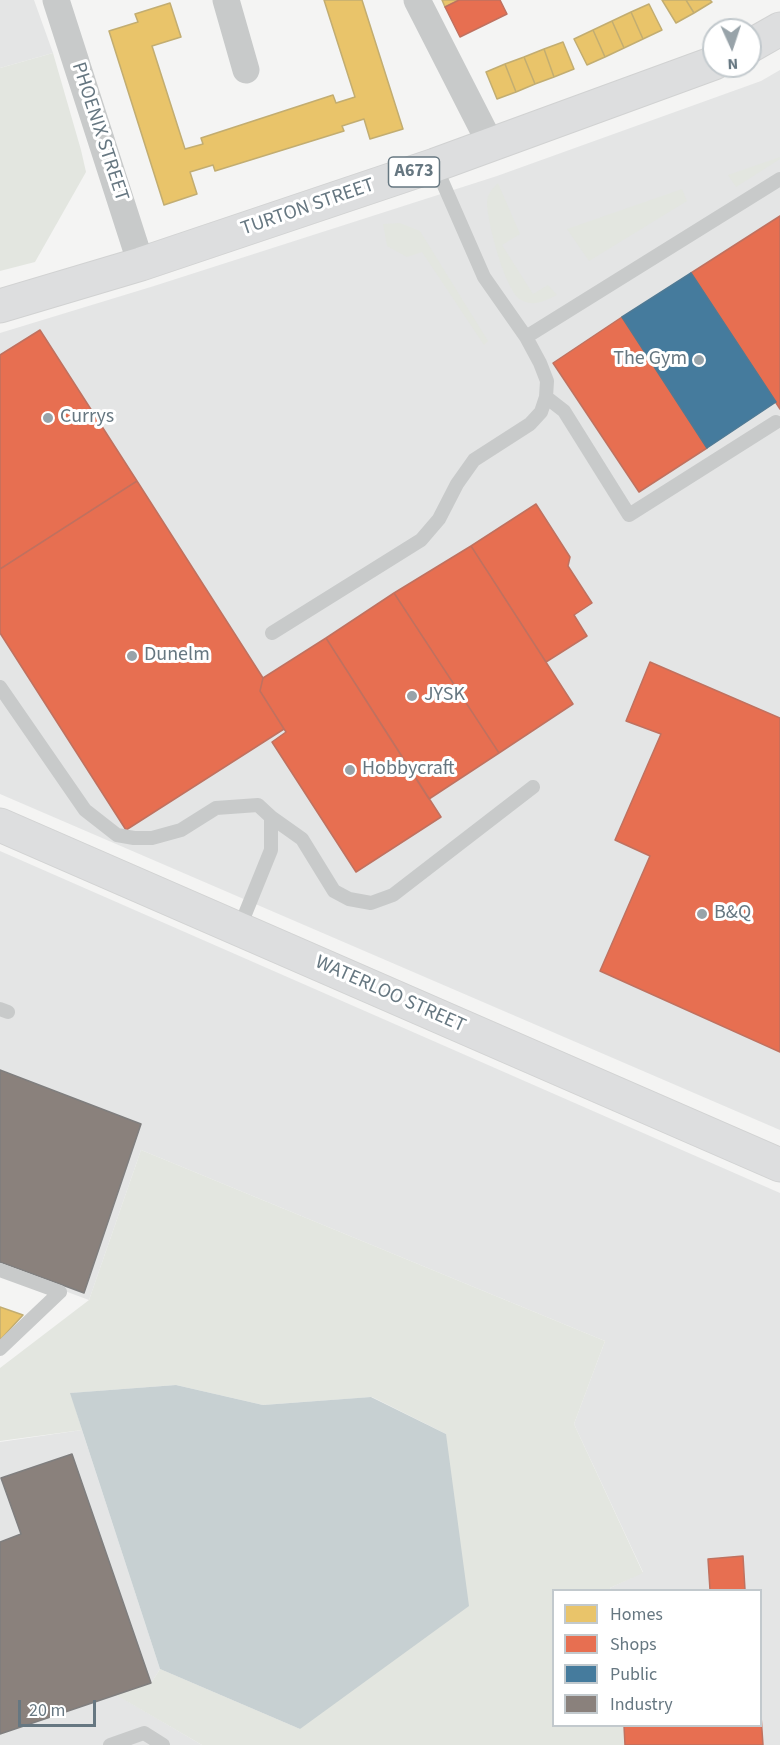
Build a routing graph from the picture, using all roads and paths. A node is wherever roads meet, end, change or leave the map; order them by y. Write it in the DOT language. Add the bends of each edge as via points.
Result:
graph roads {
  1 [pos="56,0"];
  2 [pos="226,0"];
  3 [pos="417,0"];
  4 [pos="780,29"];
  5 [pos="762,39"];
  6 [pos="702,67"];
  7 [pos="246,70"];
  8 [pos="491,145"];
  9 [pos="435,165"];
  10 [pos="780,179"];
  11 [pos="141,264"];
  12 [pos="0,306"];
  13 [pos="526,337"];
  14 [pos="546,398"];
  15 [pos="776,422"];
  16 [pos="272,633"];
  17 [pos="0,687"];
  18 [pos="533,787"];
  19 [pos="271,817"];
  20 [pos="0,825"];
  21 [pos="239,929"];
  22 [pos="780,1165"];
  23 [pos="0,1270"];
  24 [pos="0,1349"];
  25 [pos="110,1745"];
  26 [pos="163,1745"];
  1 -- 11 [label="street, PHOENIX STREET"];
  2 -- 7 [label="street"];
  3 -- 8 [label="street"];
  4 -- 5 [label="street"];
  6 -- 8 [label="street, TURTON STREET / A673"];
  8 -- 9 [label="street, TURTON STREET / A673"];
  9 -- 11 [label="street, TURTON STREET / A673"];
  9 -- 13 [label="lane" via="484,278"];
  10 -- 13 [label="lane"];
  11 -- 12 [label="street, TURTON STREET / A673"];
  13 -- 14 [label="lane" via="547,381"];
  14 -- 15 [label="lane" via="564,411 629,515"];
  14 -- 16 [label="lane" via="541,412 530,424 474,460 439,519 421,540"];
  17 -- 19 [label="lane" via="85,810 117,835 152,838 181,830 216,808 258,804"];
  18 -- 19 [label="lane" via="393,895 371,903 334,891 302,839"];
  19 -- 21 [label="lane" via="271,850"];
  20 -- 21 [label="street, WATERLOO STREET"];
  21 -- 22 [label="street, WATERLOO STREET"];
  23 -- 24 [label="lane" via="60,1292"];
  25 -- 26 [label="lane" via="144,1733"];
}
